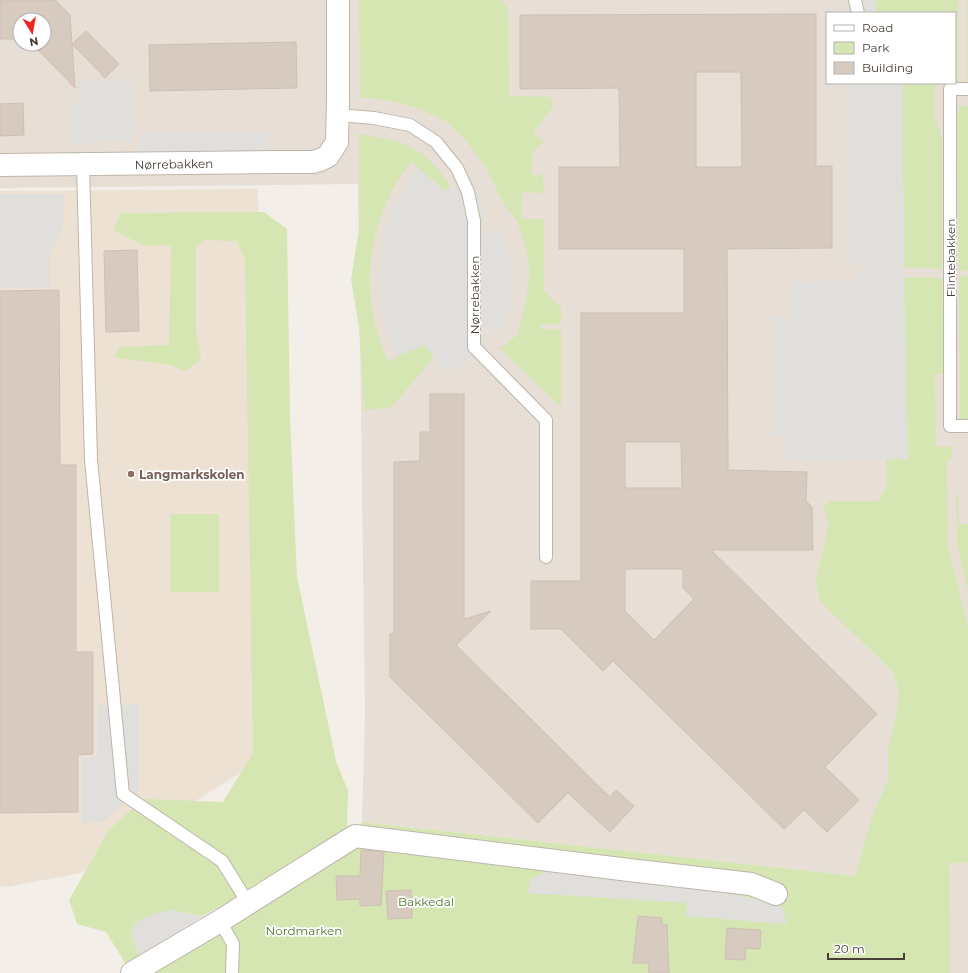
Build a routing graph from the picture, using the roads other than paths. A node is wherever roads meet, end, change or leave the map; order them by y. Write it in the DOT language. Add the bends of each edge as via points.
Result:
graph roads {
  1 [pos="338,0"];
  2 [pos="855,0"];
  3 [pos="858,12"];
  4 [pos="968,89"];
  5 [pos="338,115"];
  6 [pos="0,165"];
  7 [pos="83,165"];
  8 [pos="968,426"];
  9 [pos="546,557"];
  10 [pos="776,894"];
  11 [pos="248,903"];
  12 [pos="220,921"];
  13 [pos="132,973"];
  14 [pos="232,973"];
  1 -- 5 [label="street, Nørrebakken"];
  2 -- 3 [label="lane"];
  4 -- 8 [label="lane, Flintebakken" via="950,89 950,426"];
  5 -- 7 [label="street, Nørrebakken" via="337,142 328,156 313,162"];
  5 -- 9 [label="lane, Nørrebakken" via="410,125 436,142 457,168 468,192 474,221 474,347 546,420"];
  6 -- 7 [label="street, Nørrebakken"];
  7 -- 11 [label="lane" via="92,460 123,794 222,862"];
  10 -- 11 [label="street" via="751,884 355,836"];
  11 -- 12 [label="street"];
  12 -- 13 [label="street"];
  12 -- 14 [label="lane" via="233,944"];
}
